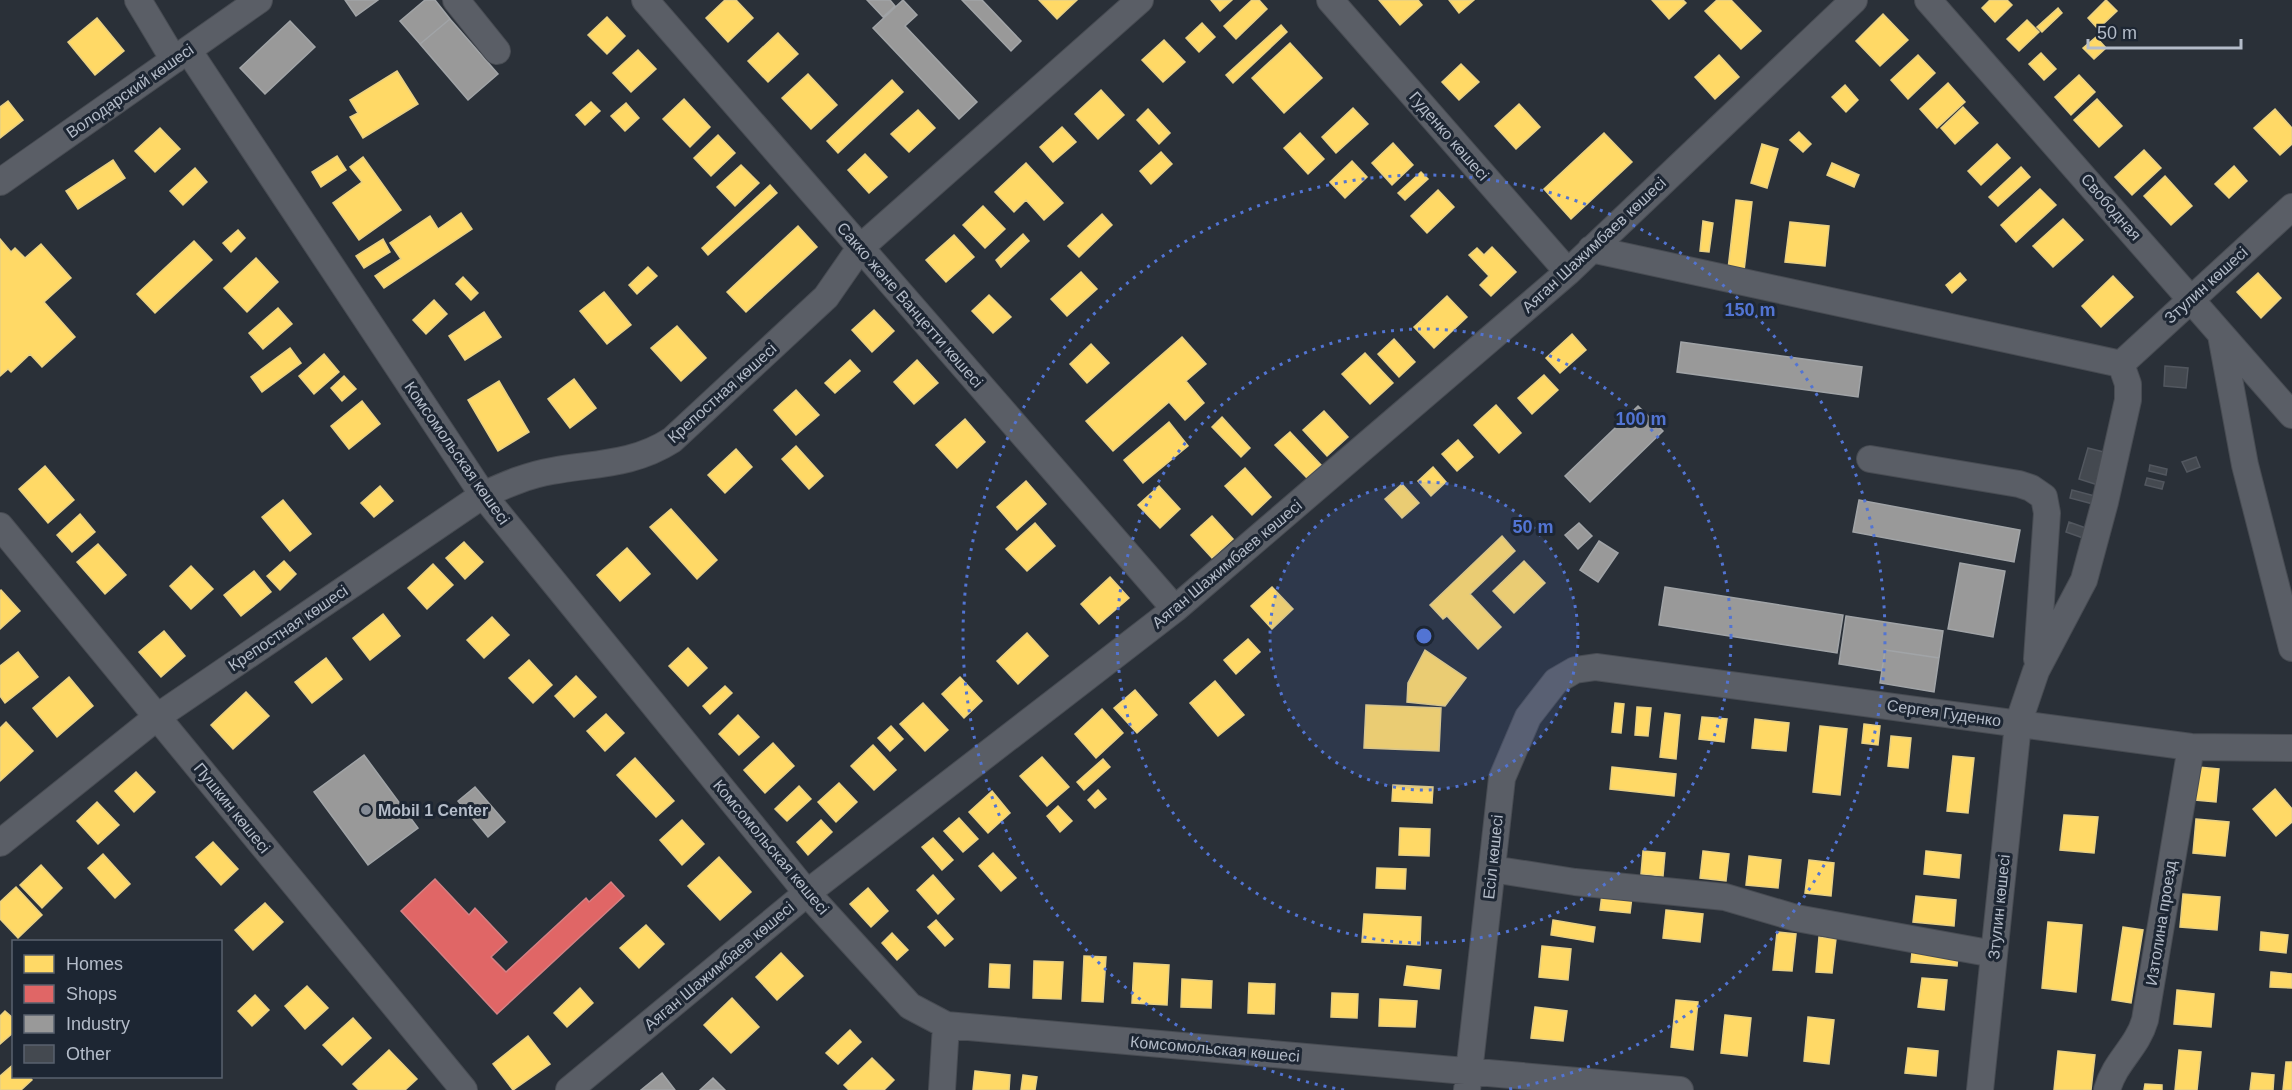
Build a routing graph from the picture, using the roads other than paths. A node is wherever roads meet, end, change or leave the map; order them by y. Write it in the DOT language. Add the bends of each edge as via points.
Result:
graph roads {
  1 [pos="138,0"];
  2 [pos="259,0"];
  3 [pos="456,0"];
  4 [pos="645,0"];
  5 [pos="1140,0"];
  6 [pos="1330,0"];
  7 [pos="1854,0"];
  8 [pos="1928,0"];
  9 [pos="497,51"];
  10 [pos="181,55"];
  11 [pos="0,182"];
  12 [pos="2292,207"];
  13 [pos="860,248"];
  14 [pos="1592,249"];
  15 [pos="1568,272"];
  16 [pos="2191,299"];
  17 [pos="2220,335"];
  18 [pos="2121,363"];
  19 [pos="2292,416"];
  20 [pos="1870,459"];
  21 [pos="483,495"];
  22 [pos="0,526"];
  23 [pos="1175,609"];
  24 [pos="2292,648"];
  25 [pos="1596,667"];
  26 [pos="2036,671"];
  27 [pos="157,717"];
  28 [pos="2018,724"];
  29 [pos="2190,747"];
  30 [pos="2292,748"];
  31 [pos="0,843"];
  32 [pos="1492,869"];
  33 [pos="807,893"];
  34 [pos="1994,954"];
  35 [pos="946,1025"];
  36 [pos="1468,1081"];
  37 [pos="464,1090"];
  38 [pos="569,1090"];
  39 [pos="942,1090"];
  40 [pos="1680,1090"];
  41 [pos="1980,1090"];
  42 [pos="2108,1090"];
  1 -- 10 [label="street, Комсомольская көшесі"];
  2 -- 10 [label="street, Володарский көшесі"];
  3 -- 9 [label="street"];
  4 -- 13 [label="street, Сакко және Ванцетти көшесі"];
  5 -- 13 [label="street, Крепостная көшесі"];
  6 -- 15 [label="street, Гуденко көшесі"];
  7 -- 14 [label="street, Аяган Шажимбаев көшесі"];
  8 -- 16 [label="street, Свободная"];
  10 -- 11 [label="street, Володарский көшесі"];
  10 -- 21 [label="street, Комсомольская көшесі"];
  12 -- 16 [label="street, Зтулин көшесі"];
  13 -- 21 [label="street, Крепостная көшесі" via="826,297 672,440 650,454 550,471"];
  13 -- 23 [label="street, Сакко және Ванцетти көшесі"];
  14 -- 15 [label="street, Аяган Шажимбаев көшесі"];
  14 -- 18 [label="street"];
  15 -- 23 [label="street, Аяган Шажимбаев көшесі"];
  16 -- 17 [label="street, Свободная"];
  16 -- 18 [label="street, Зтулин көшесі"];
  17 -- 19 [label="street, Свободная"];
  17 -- 24 [label="street" via="2245,465"];
  18 -- 26 [label="street" via="2128,400 2084,580"];
  20 -- 26 [label="street" via="2019,484 2044,497 2047,513"];
  21 -- 27 [label="street, Крепостная көшесі"];
  21 -- 33 [label="street, Комсомольская көшесі"];
  22 -- 27 [label="street, Пушкин көшесі"];
  23 -- 33 [label="street, Аяган Шажимбаев көшесі"];
  25 -- 28 [label="street, Сергея Гуденко"];
  25 -- 32 [label="street, Есіл көшесі" via="1575,670 1556,681 1528,717 1502,778"];
  26 -- 28 [label="street, Зтулин көшесі"];
  27 -- 31 [label="street, Крепостная көшесі"];
  27 -- 37 [label="street, Пушкин көшесі"];
  28 -- 29 [label="street, Сергея Гуденко"];
  28 -- 34 [label="street, Зтулин көшесі"];
  29 -- 30 [label="street, Сергея Гуденко"];
  29 -- 42 [label="street, Изтолина проезд" via="2145,1020 2140,1036 2115,1066"];
  32 -- 34 [label="street" via="1575,882 1725,897 1796,918"];
  32 -- 36 [label="street, Есіл көшесі"];
  33 -- 35 [label="street, Комсомольская көшесі" via="910,1006"];
  33 -- 38 [label="street, Аяган Шажимбаев көшесі"];
  34 -- 41 [label="street, Зтулин көшесі"];
  35 -- 36 [label="street, Комсомольская көшесі"];
  35 -- 39 [label="street"];
  36 -- 40 [label="street, Комсомольская көшесі"];
}
